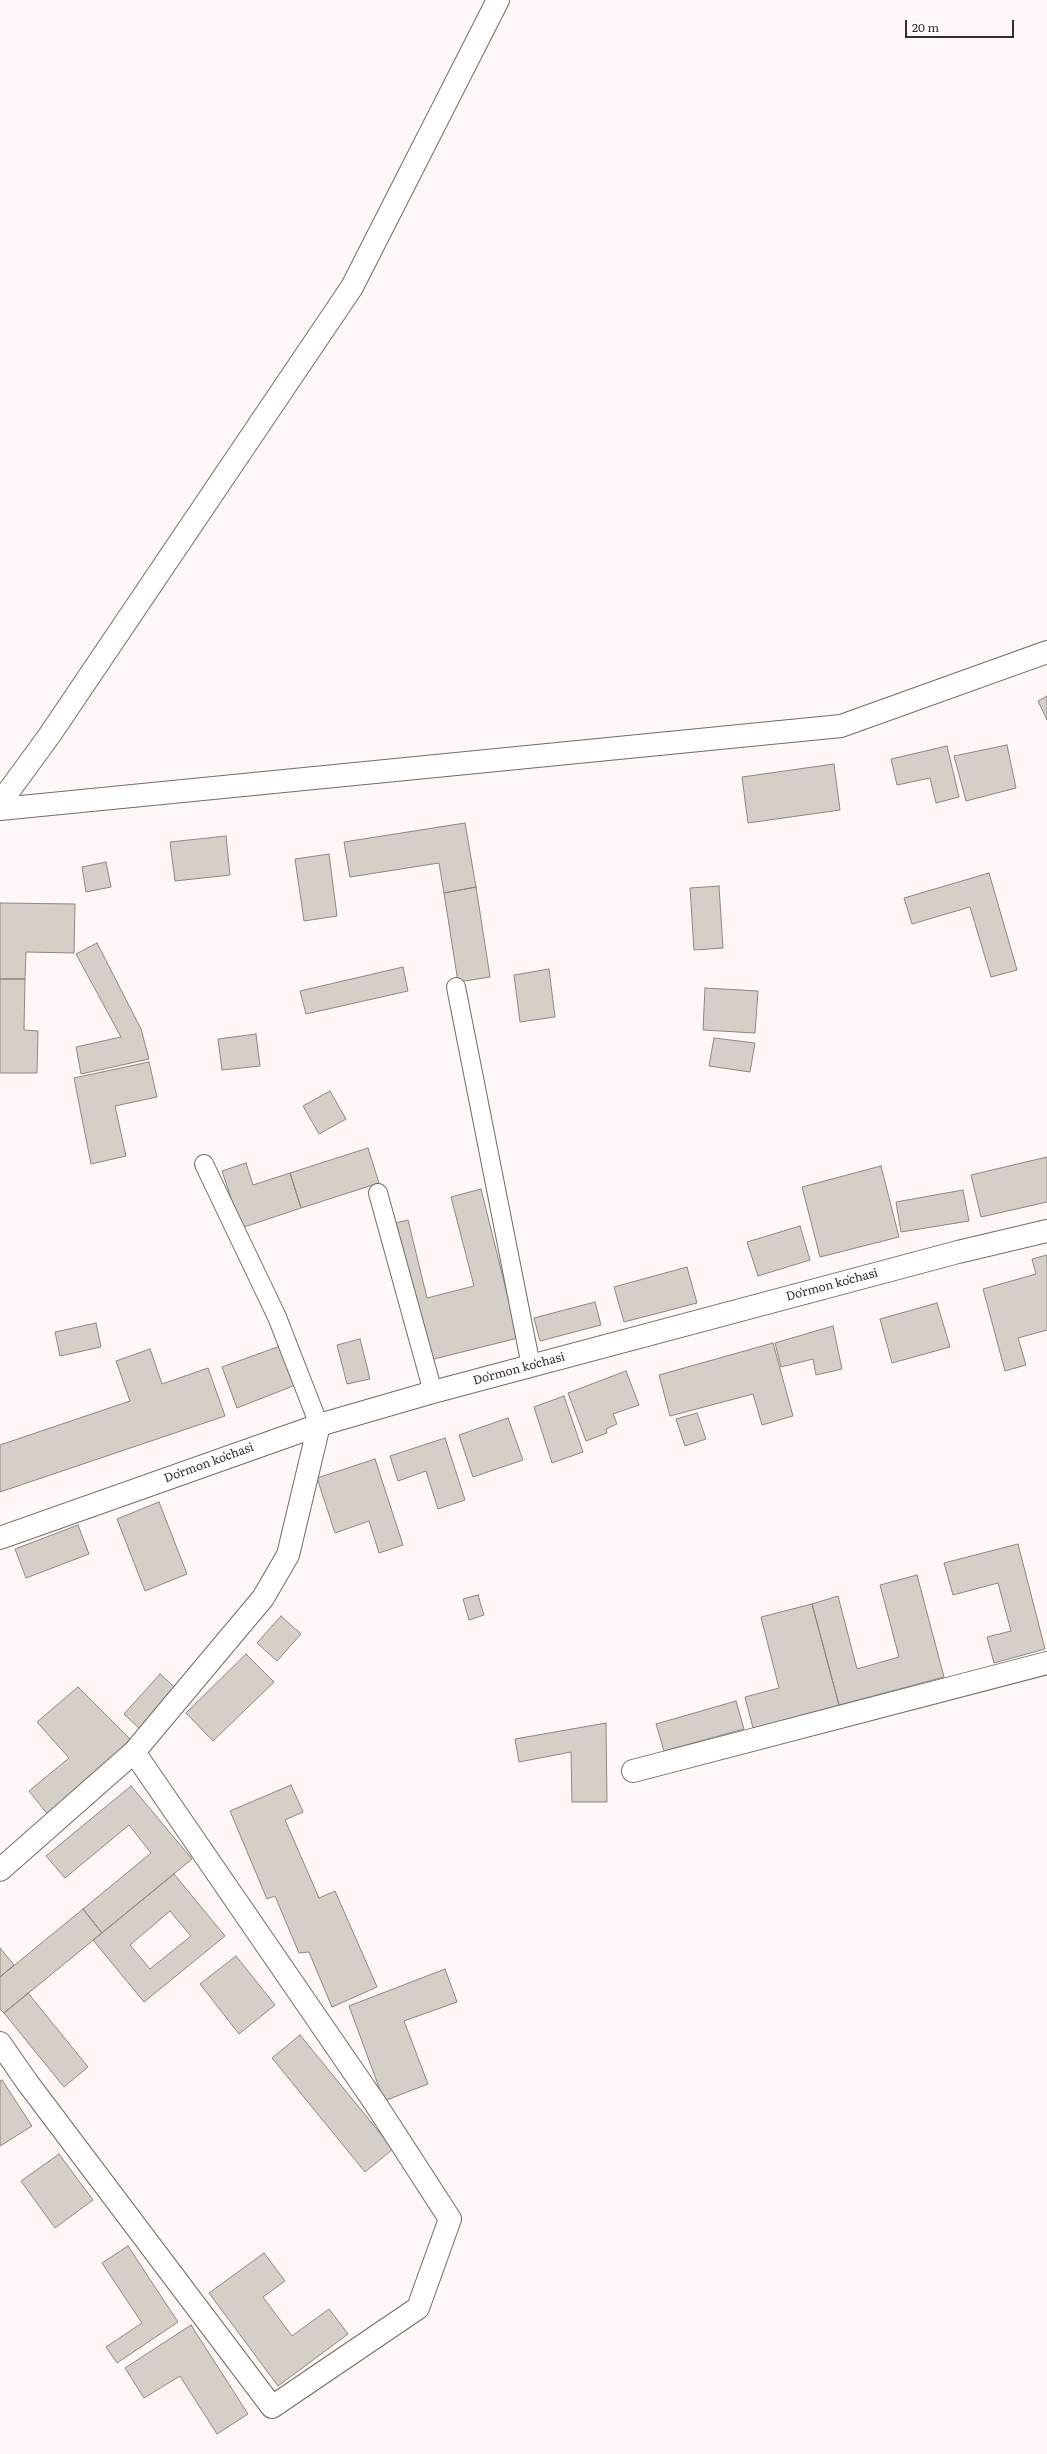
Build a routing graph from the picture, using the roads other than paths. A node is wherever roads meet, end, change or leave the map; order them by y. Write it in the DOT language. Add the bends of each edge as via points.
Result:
graph roads {
  1 [pos="498,0"];
  2 [pos="1047,652"];
  3 [pos="0,803"];
  4 [pos="0,809"];
  5 [pos="456,987"];
  6 [pos="204,1164"];
  7 [pos="378,1193"];
  8 [pos="1047,1231"];
  9 [pos="531,1366"];
  10 [pos="433,1392"];
  11 [pos="319,1425"];
  12 [pos="0,1538"];
  13 [pos="1047,1663"];
  14 [pos="134,1752"];
  15 [pos="633,1771"];
  16 [pos="0,1870"];
  17 [pos="0,2043"];
  1 -- 3 [label="street" via="352,287 49,736"];
  2 -- 4 [label="street" via="841,726"];
  5 -- 9 [label="lane"];
  6 -- 11 [label="lane" via="277,1318"];
  7 -- 10 [label="lane"];
  8 -- 9 [label="street, Doʻrmon koʻchasi" via="958,1252"];
  9 -- 10 [label="street, Doʻrmon koʻchasi"];
  10 -- 11 [label="street, Doʻrmon koʻchasi"];
  11 -- 12 [label="street, Doʻrmon koʻchasi"];
  11 -- 14 [label="street" via="288,1555 263,1598"];
  13 -- 15 [label="street"];
  14 -- 16 [label="street"];
  14 -- 17 [label="street" via="375,2103 450,2219 418,2308 272,2407"];
}
